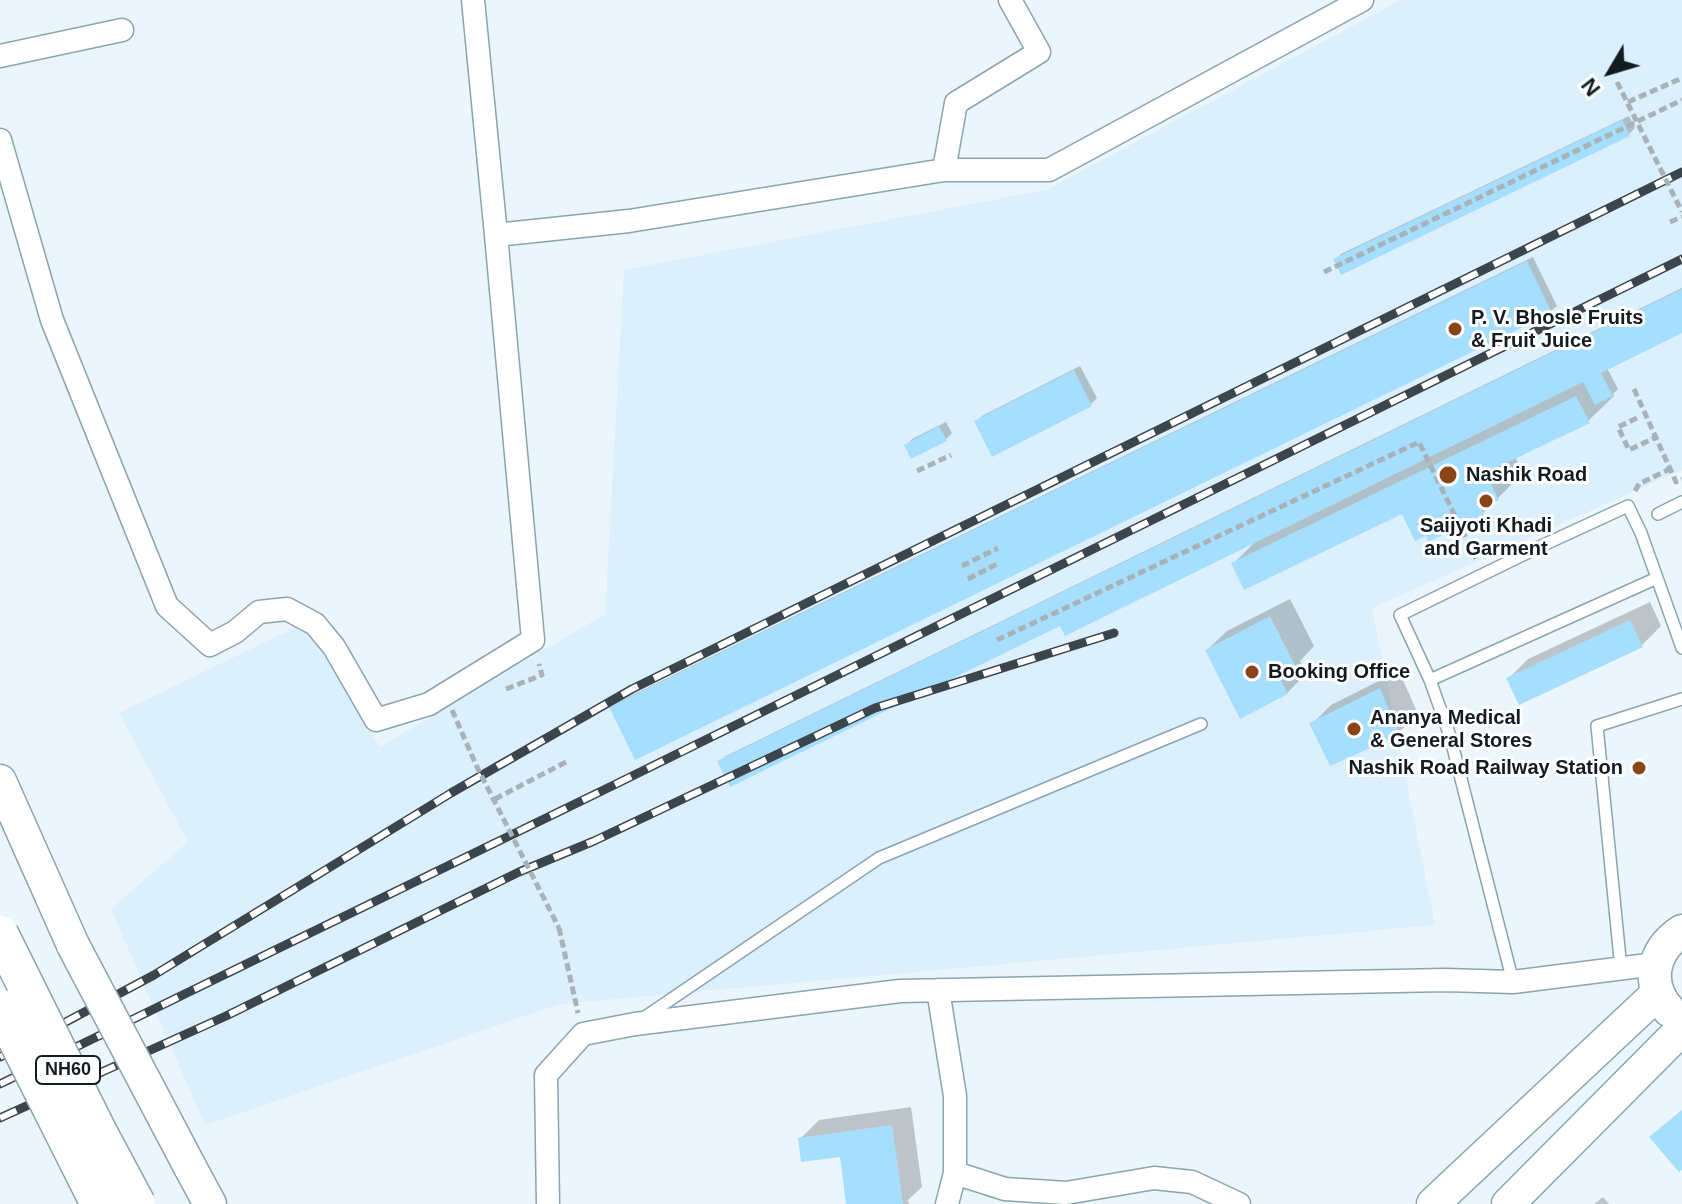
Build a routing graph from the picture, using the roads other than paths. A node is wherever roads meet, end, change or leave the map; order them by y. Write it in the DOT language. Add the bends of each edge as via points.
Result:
graph roads {
  1 [pos="473,0"];
  2 [pos="1010,0"];
  3 [pos="1362,0"];
  4 [pos="122,30"];
  5 [pos="0,56"];
  6 [pos="0,140"];
  7 [pos="944,170"];
  8 [pos="496,235"];
  9 [pos="1682,502"];
  10 [pos="1658,514"];
  11 [pos="1657,578"];
  12 [pos="1682,648"];
  13 [pos="1430,680"];
  14 [pos="1682,699"];
  15 [pos="1201,724"];
  16 [pos="0,781"];
  17 [pos="1682,931"];
  18 [pos="0,934"];
  19 [pos="1621,969"];
  20 [pos="1657,979"];
  21 [pos="1513,982"];
  22 [pos="938,990"];
  23 [pos="0,1007"];
  24 [pos="1682,1020"];
  25 [pos="635,1024"];
  26 [pos="1682,1029"];
  27 [pos="955,1173"];
  28 [pos="99,1204"];
  29 [pos="137,1204"];
  30 [pos="210,1204"];
  31 [pos="548,1204"];
  32 [pos="947,1204"];
  33 [pos="1239,1204"];
  34 [pos="1433,1204"];
  35 [pos="1508,1204"];
  1 -- 8 [label="street"];
  2 -- 7 [label="street" via="1039,52 956,103"];
  3 -- 7 [label="street" via="1049,170"];
  4 -- 5 [label="street"];
  6 -- 8 [label="street" via="52,320 167,606 210,645 259,612 287,609 315,624 376,720 429,704 533,640"];
  7 -- 8 [label="street" via="629,221"];
  9 -- 10 [label="lane"];
  11 -- 12 [label="lane"];
  11 -- 13 [label="lane"];
  11 -- 13 [label="lane" via="1628,506 1400,615"];
  13 -- 21 [label="lane" via="1450,736"];
  14 -- 19 [label="lane" via="1597,726"];
  15 -- 25 [label="lane" via="879,858"];
  16 -- 30 [label="main road, bridge" via="73,945"];
  17 -- 20 [label="main road" via="1661,950"];
  18 -- 29 [label="highway, NH60, bridge"];
  19 -- 20 [label="street"];
  19 -- 21 [label="street"];
  20 -- 24 [label="main road" via="1666,1006"];
  20 -- 34 [label="main road"];
  21 -- 22 [label="street"];
  22 -- 25 [label="street"];
  22 -- 27 [label="street" via="955,1096"];
  23 -- 28 [label="highway, NH60, bridge"];
  25 -- 31 [label="street" via="583,1034 546,1075"];
  26 -- 35 [label="main road"];
  27 -- 32 [label="street"];
  27 -- 33 [label="street" via="1005,1189 1066,1193 1154,1178 1192,1182"];
}
